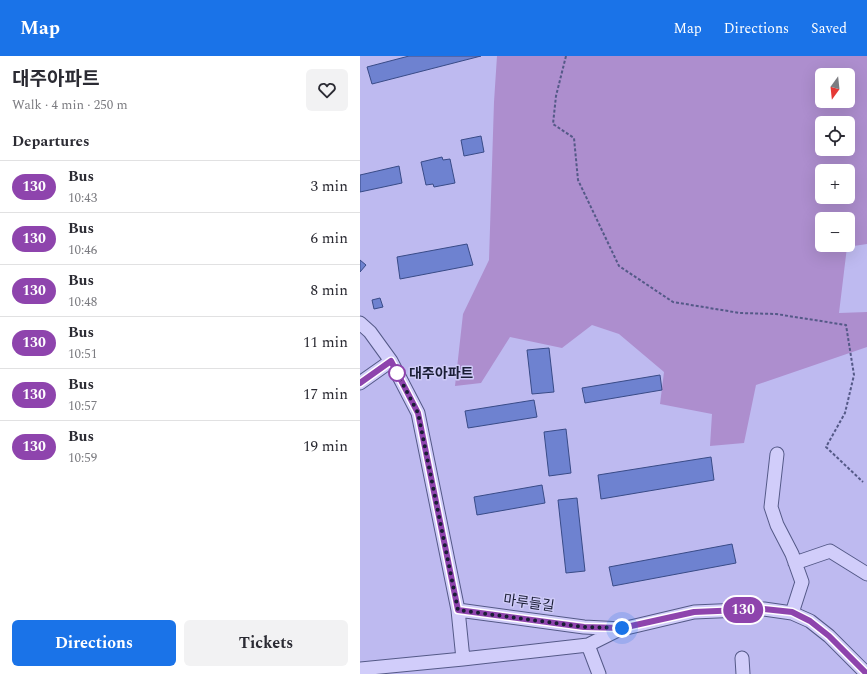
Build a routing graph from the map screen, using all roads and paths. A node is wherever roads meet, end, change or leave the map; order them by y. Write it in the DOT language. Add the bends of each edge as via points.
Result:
graph roads {
  1 [pos="566,56"];
  2 [pos="360,323"];
  3 [pos="391,361"];
  4 [pos="360,383"];
  5 [pos="777,454"];
  6 [pos="862,482"];
  7 [pos="795,563"];
  8 [pos="867,574"];
  9 [pos="458,610"];
  10 [pos="792,612"];
  11 [pos="622,628"];
  12 [pos="588,645"];
  13 [pos="742,658"];
  14 [pos="463,659"];
  15 [pos="360,668"];
  16 [pos="599,674"];
  17 [pos="743,674"];
  18 [pos="867,674"];
  1 -- 6 [label="path" via="552,124 574,138 578,180 619,266 673,302 740,313 776,314 846,325 854,375 845,413 826,447"];
  2 -- 3 [label="street" via="370,332"];
  3 -- 4 [label="street"];
  3 -- 9 [label="street" via="418,413"];
  5 -- 7 [label="street" via="771,508"];
  7 -- 8 [label="street" via="830,551"];
  7 -- 10 [label="street" via="802,582"];
  9 -- 11 [label="street, 마루들길" via="584,627"];
  9 -- 14 [label="street"];
  10 -- 11 [label="street, 마루들길" via="764,609 694,612"];
  10 -- 18 [label="street, 마루들길" via="810,621 829,636"];
  11 -- 12 [label="street"];
  12 -- 14 [label="street"];
  12 -- 16 [label="street"];
  13 -- 17 [label="street"];
  14 -- 15 [label="street"];
}
